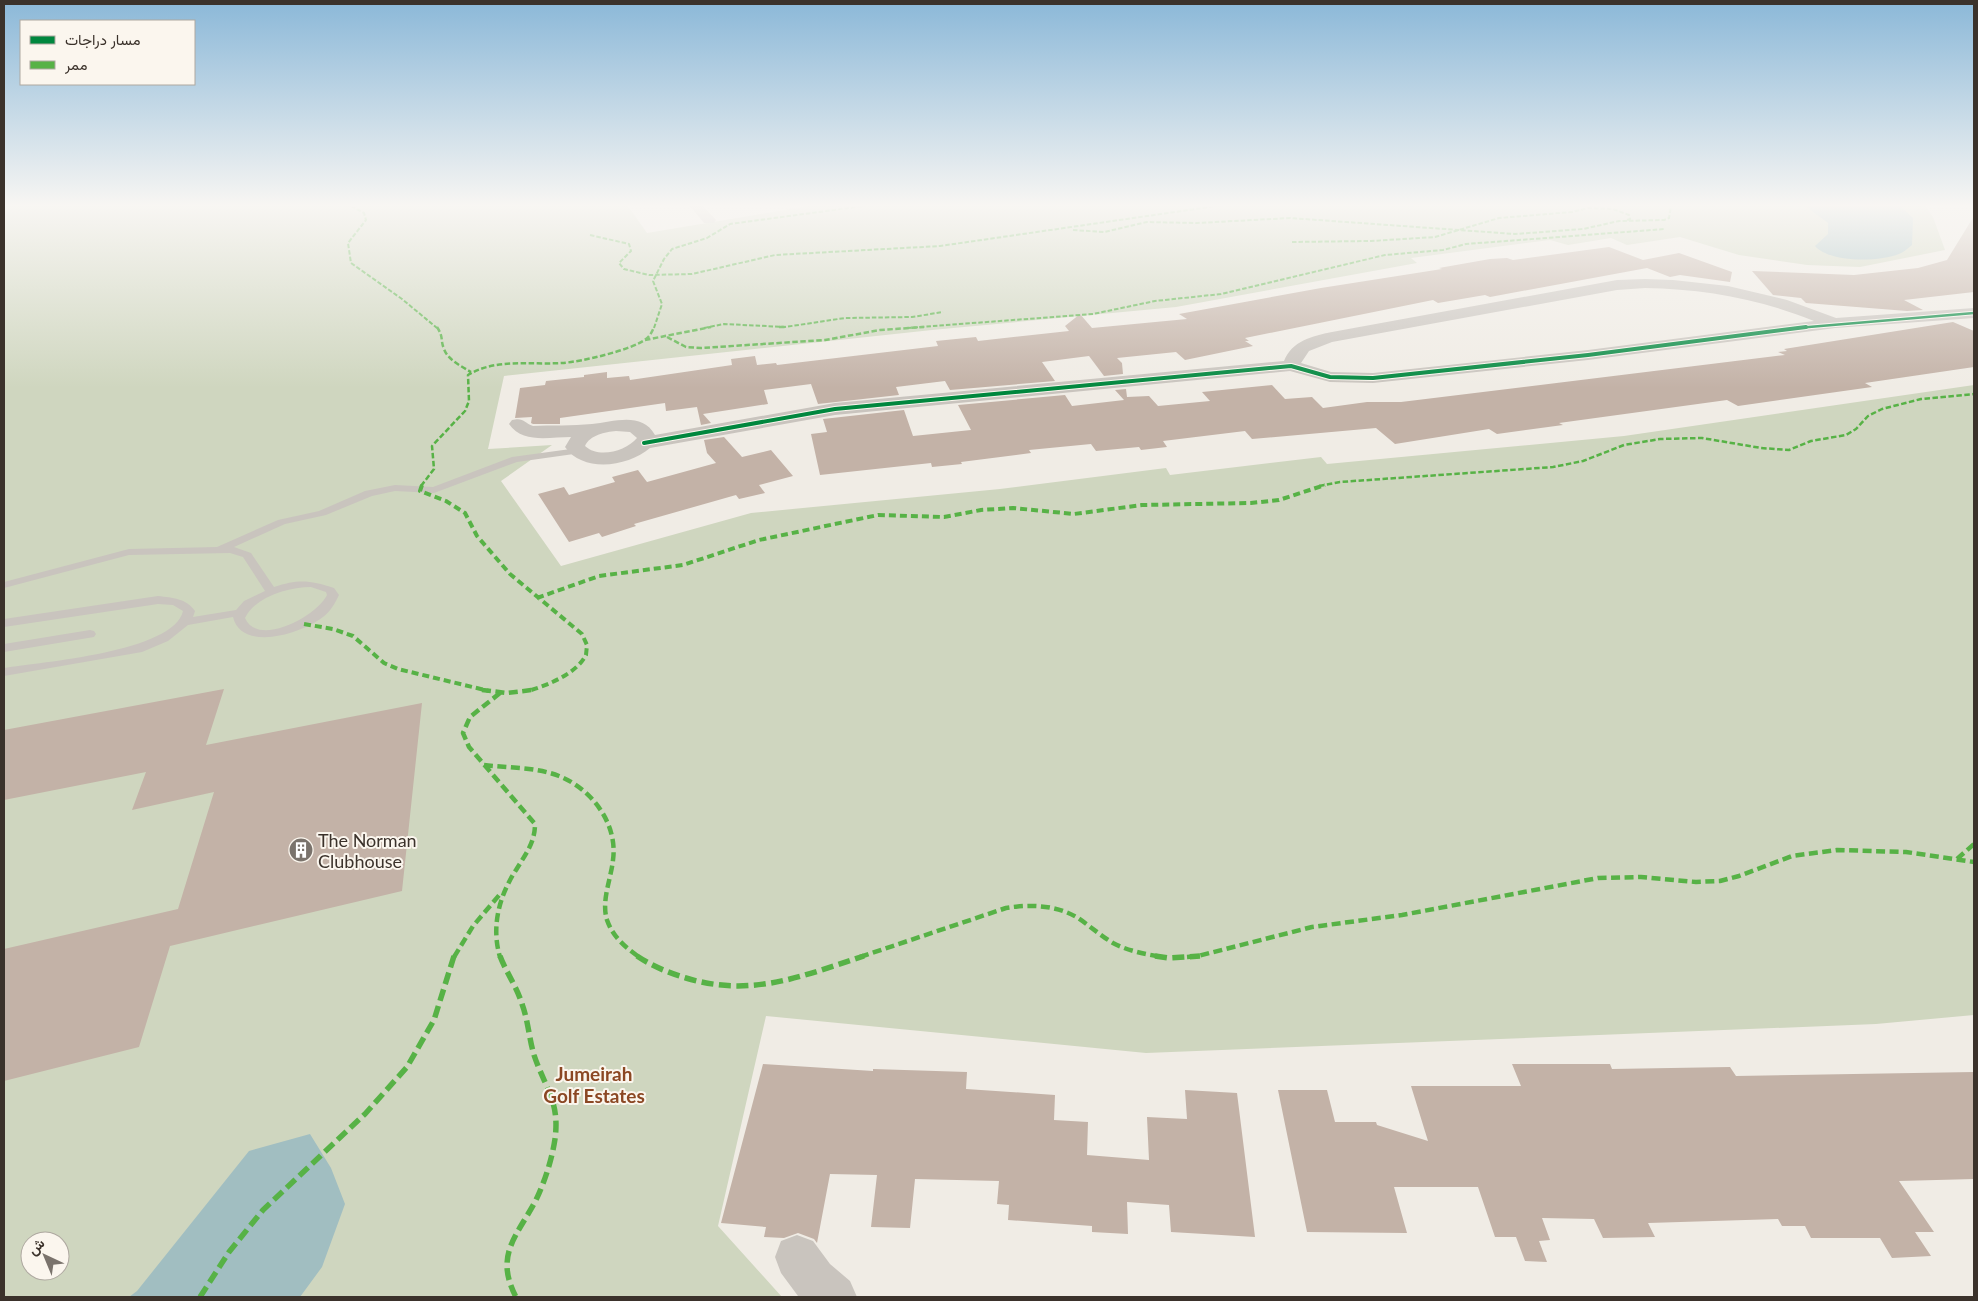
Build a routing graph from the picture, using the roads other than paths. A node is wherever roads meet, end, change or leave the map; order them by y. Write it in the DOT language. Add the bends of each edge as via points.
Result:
graph roads {
  1 [pos="1974,313"];
  2 [pos="1835,323"];
  3 [pos="1291,366"];
  4 [pos="519,424"];
  5 [pos="593,430"];
  6 [pos="644,443"];
  7 [pos="578,451"];
  8 [pos="219,550"];
  9 [pos="4,585"];
  10 [pos="271,591"];
  11 [pos="242,612"];
  12 [pos="186,622"];
  13 [pos="4,623"];
  14 [pos="90,634"];
  15 [pos="4,648"];
  16 [pos="4,672"];
  17 [pos="797,1257"];
  18 [pos="834,1297"];
  1 -- 2 [label="street"];
  2 -- 3 [label="street" via="1579,356 1373,378 1330,377"];
  2 -- 3 [label="street" via="1805,310 1741,292 1707,286 1644,283 1339,335 1303,347 1296,352"];
  3 -- 6 [label="street" via="835,409"];
  4 -- 5 [label="street" via="531,432"];
  5 -- 6 [label="street" via="632,426 646,433"];
  5 -- 7 [label="street" via="576,442"];
  6 -- 7 [label="street" via="629,453 606,458"];
  7 -- 8 [label="lane" via="515,459 434,490 395,488 369,493 322,513 282,522"];
  8 -- 9 [label="lane" via="128,552"];
  8 -- 10 [label="lane" via="247,555"];
  10 -- 11 [label="lane" via="258,597"];
  10 -- 11 [label="lane" via="285,586 312,584 330,590 334,595 317,618 274,632 249,630 242,626"];
  11 -- 12 [label="lane"];
  12 -- 13 [label="lane" via="190,614 182,602 158,600"];
  12 -- 16 [label="lane" via="166,638 134,650"];
  14 -- 15 [label="lane"];
  17 -- 18 [label="street" via="814,1280"];
}
